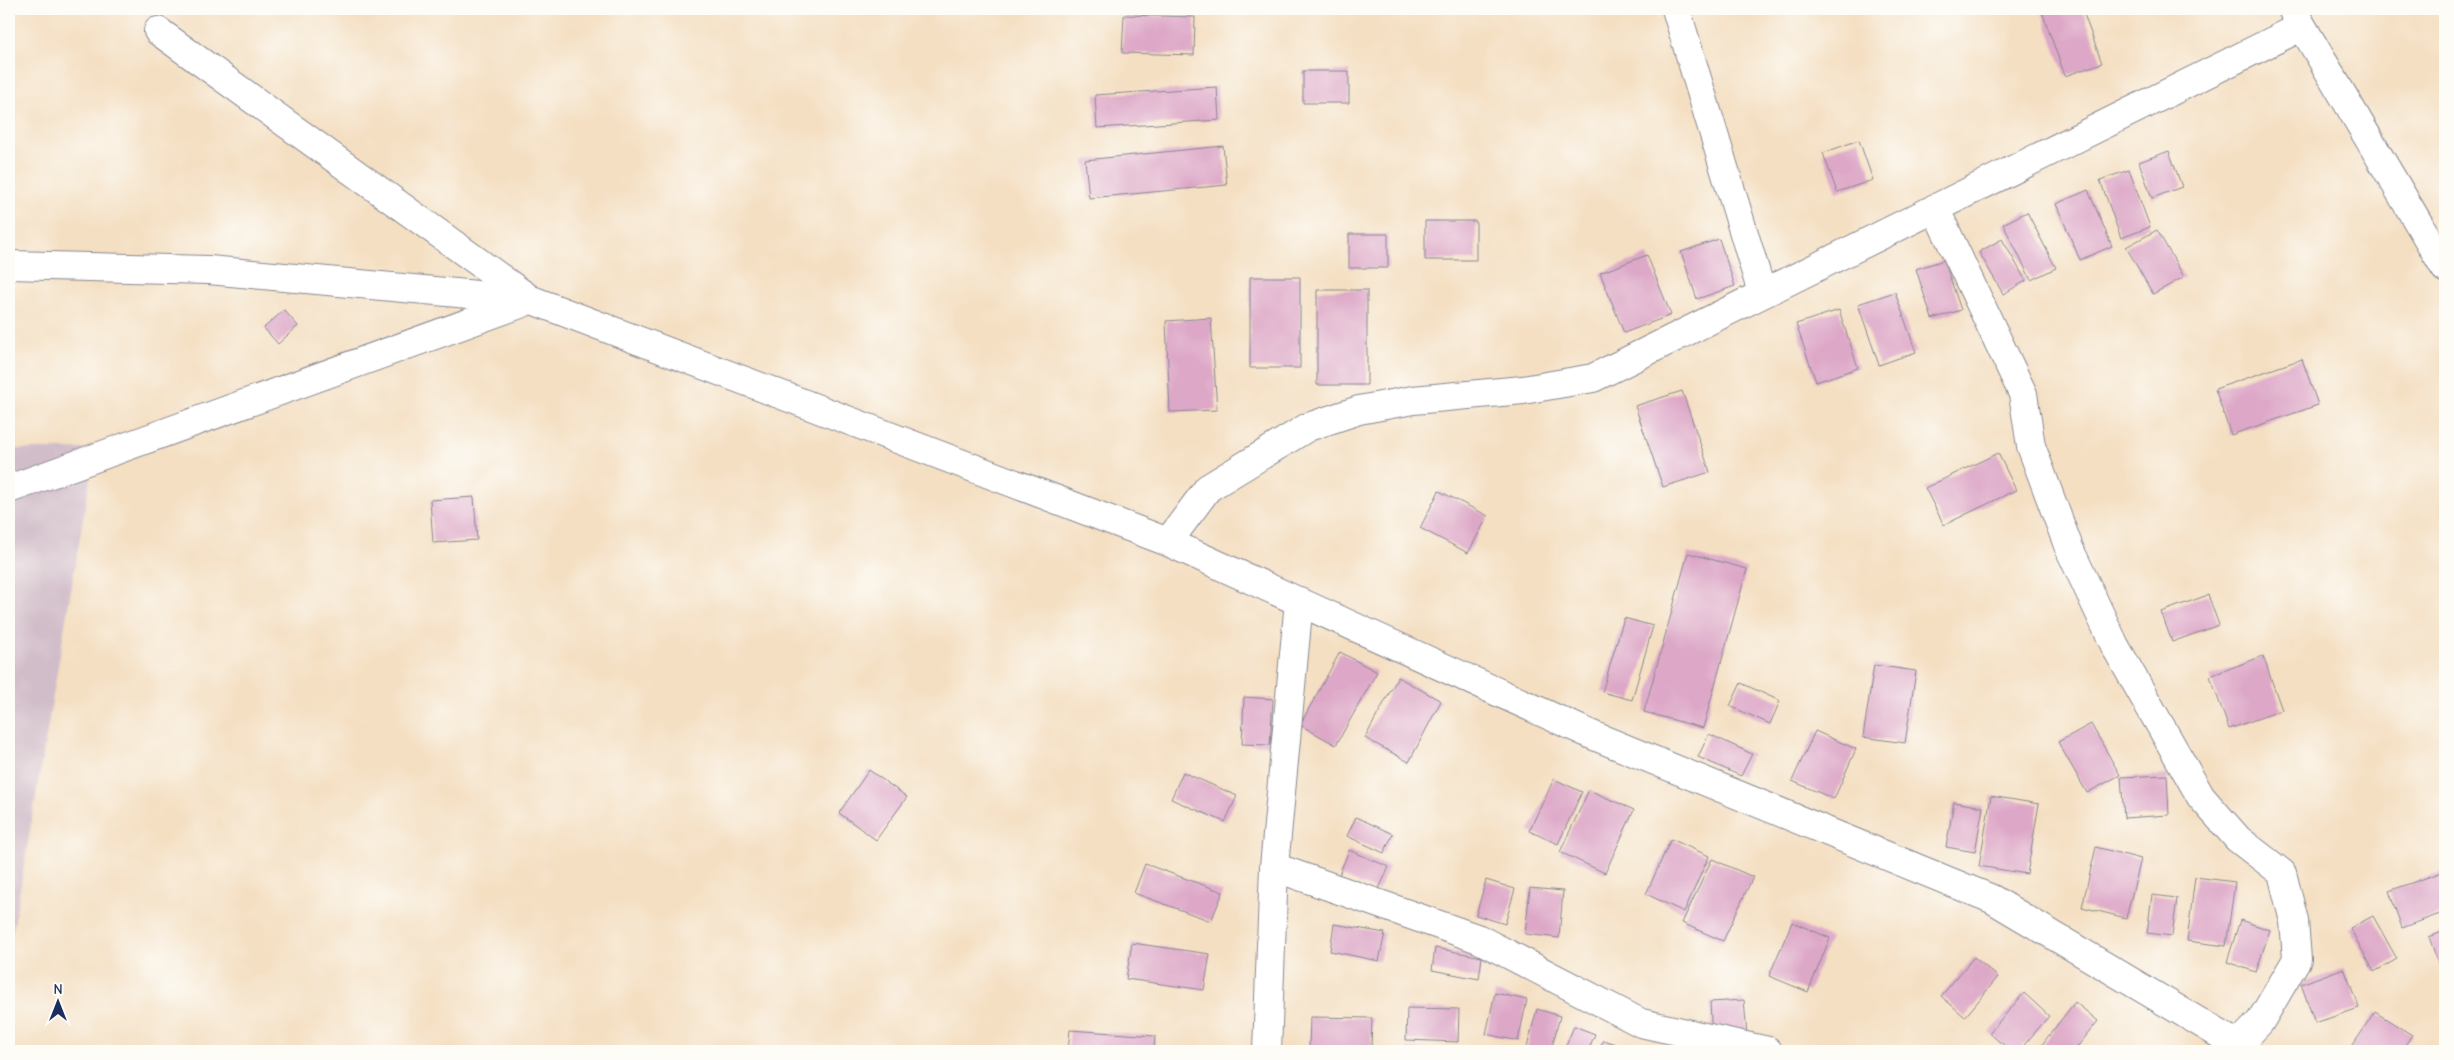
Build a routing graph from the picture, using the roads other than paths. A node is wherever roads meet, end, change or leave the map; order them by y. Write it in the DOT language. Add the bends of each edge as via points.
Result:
graph roads {
  1 [pos="1676,9"];
  2 [pos="2296,18"];
  3 [pos="158,31"];
  4 [pos="1935,208"];
  5 [pos="9,266"];
  6 [pos="2445,268"];
  7 [pos="1762,293"];
  8 [pos="532,300"];
  9 [pos="9,489"];
  10 [pos="1168,542"];
  11 [pos="1299,602"];
  12 [pos="1274,867"];
  13 [pos="2238,1049"];
  14 [pos="1267,1051"];
  15 [pos="1768,1051"];
  1 -- 7 [label="street"];
  2 -- 4 [label="street"];
  2 -- 6 [label="street"];
  3 -- 8 [label="street"];
  4 -- 7 [label="street"];
  4 -- 13 [label="street" via="2023,394 2031,446 2069,548 2115,646 2202,797 2238,840 2282,874 2294,921 2296,959 2260,1022"];
  5 -- 8 [label="street" via="210,270"];
  7 -- 10 [label="street" via="1593,378 1523,390 1413,400 1359,410 1308,426 1208,488"];
  8 -- 9 [label="street"];
  8 -- 10 [label="street"];
  10 -- 11 [label="street"];
  11 -- 12 [label="street"];
  11 -- 13 [label="street" via="1592,735 1992,899"];
  12 -- 14 [label="street"];
  12 -- 15 [label="street" via="1479,939 1641,1023"];
}
